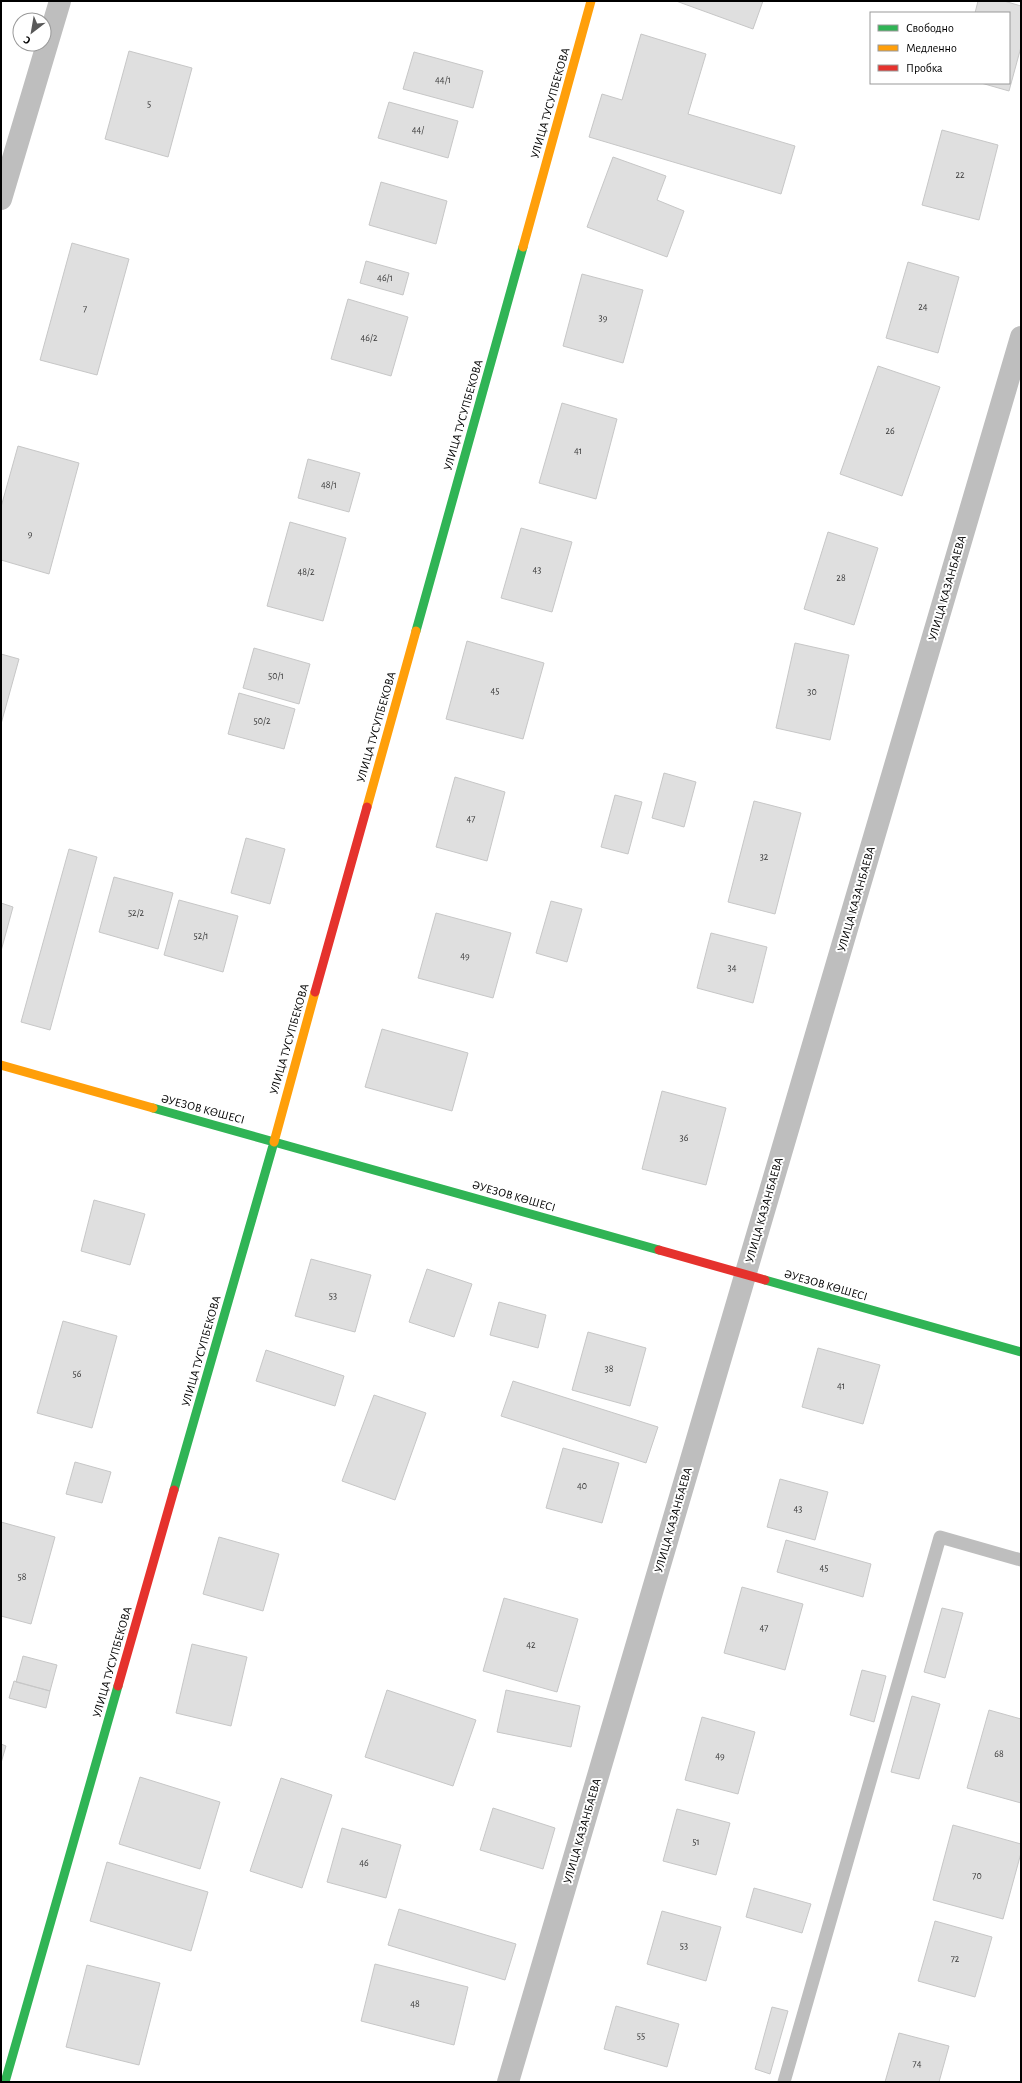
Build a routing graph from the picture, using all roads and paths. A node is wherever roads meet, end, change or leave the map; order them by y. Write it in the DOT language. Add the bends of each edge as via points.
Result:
graph roads {
  1 [pos="60,1"];
  2 [pos="591,1"];
  3 [pos="1,199"];
  4 [pos="1021,337"];
  5 [pos="1,1065"];
  6 [pos="274,1141"];
  7 [pos="746,1274"];
  8 [pos="1021,1352"];
  9 [pos="1021,1560"];
  10 [pos="5,2082"];
  11 [pos="508,2082"];
  12 [pos="784,2082"];
  1 -- 3 [label="street"];
  2 -- 6 [label="street, УЛИЦА ТУСУПБЕКОВА"];
  4 -- 7 [label="street, УЛИЦА КАЗАНБАЕВА"];
  5 -- 6 [label="street, ӘУЕЗОВ КӨШЕСІ"];
  6 -- 7 [label="street, ӘУЕЗОВ КӨШЕСІ"];
  6 -- 10 [label="street, УЛИЦА ТУСУПБЕКОВА"];
  7 -- 8 [label="street, ӘУЕЗОВ КӨШЕСІ"];
  7 -- 11 [label="street, УЛИЦА КАЗАНБАЕВА"];
  9 -- 12 [label="lane" via="940,1537"];
}
